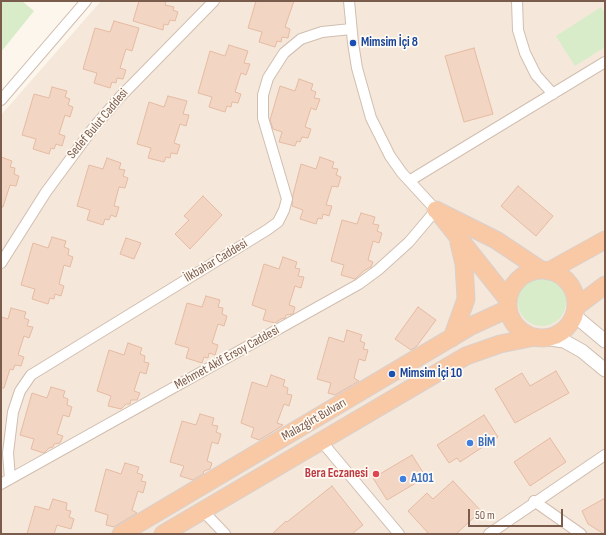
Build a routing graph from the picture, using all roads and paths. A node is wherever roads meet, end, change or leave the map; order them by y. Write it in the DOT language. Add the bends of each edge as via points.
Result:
graph roads {
  1 [pos="86,1"];
  2 [pos="214,1"];
  3 [pos="349,1"];
  4 [pos="517,1"];
  5 [pos="351,29"];
  6 [pos="605,62"];
  7 [pos="553,94"];
  8 [pos="1,100"];
  9 [pos="409,181"];
  10 [pos="436,210"];
  11 [pos="456,235"];
  12 [pos="605,240"];
  13 [pos="1,263"];
  14 [pos="545,270"];
  15 [pos="605,285"];
  16 [pos="508,304"];
  17 [pos="575,311"];
  18 [pos="539,337"];
  19 [pos="452,338"];
  20 [pos="605,341"];
  21 [pos="605,370"];
  22 [pos="322,442"];
  23 [pos="605,455"];
  24 [pos="5,481"];
  25 [pos="534,502"];
  26 [pos="203,510"];
  27 [pos="121,534"];
  28 [pos="163,534"];
  29 [pos="225,534"];
  30 [pos="399,534"];
  31 [pos="489,534"];
  32 [pos="581,534"];
  1 -- 8 [label="street"];
  2 -- 13 [label="street, Sedef Bulut Caddesi" via="94,127 46,192"];
  3 -- 5 [label="street"];
  4 -- 7 [label="street" via="518,30 525,53 536,74"];
  5 -- 9 [label="street" via="357,68 371,118 390,156"];
  5 -- 24 [label="street, İlkbahar Caddesi" via="322,32 301,39 284,53 268,78 263,95 263,118 287,199 278,222 30,375 20,391 13,412"];
  6 -- 7 [label="street"];
  7 -- 9 [label="street"];
  9 -- 10 [label="street"];
  10 -- 11 [label="highway"];
  10 -- 14 [label="highway" via="496,240"];
  10 -- 24 [label="street, Mehmet Akif Ersoy Caddesi" via="409,242 359,284"];
  11 -- 16 [label="highway"];
  11 -- 19 [label="highway" via="464,264 466,289 464,307"];
  12 -- 14 [label="highway"];
  14 -- 16 [label="highway" via="533,271 519,279 510,292"];
  14 -- 17 [label="highway" via="564,278 569,284 574,295"];
  15 -- 17 [label="highway"];
  16 -- 18 [label="highway" via="514,324 520,330"];
  16 -- 19 [label="highway, Malazgirt Bulvarı"];
  17 -- 18 [label="highway" via="570,322 558,333"];
  17 -- 20 [label="street"];
  18 -- 21 [label="street" via="564,341 582,351"];
  18 -- 22 [label="highway, Malazgirt Bulvarı" via="500,344 466,356"];
  19 -- 27 [label="highway, Malazgirt Bulvarı"];
  22 -- 26 [label="highway, Malazgirt Bulvarı"];
  22 -- 30 [label="street"];
  23 -- 25 [label="street"];
  25 -- 31 [label="street"];
  25 -- 32 [label="street"];
  26 -- 28 [label="highway, Malazgirt Bulvarı"];
  26 -- 29 [label="street"];
}
